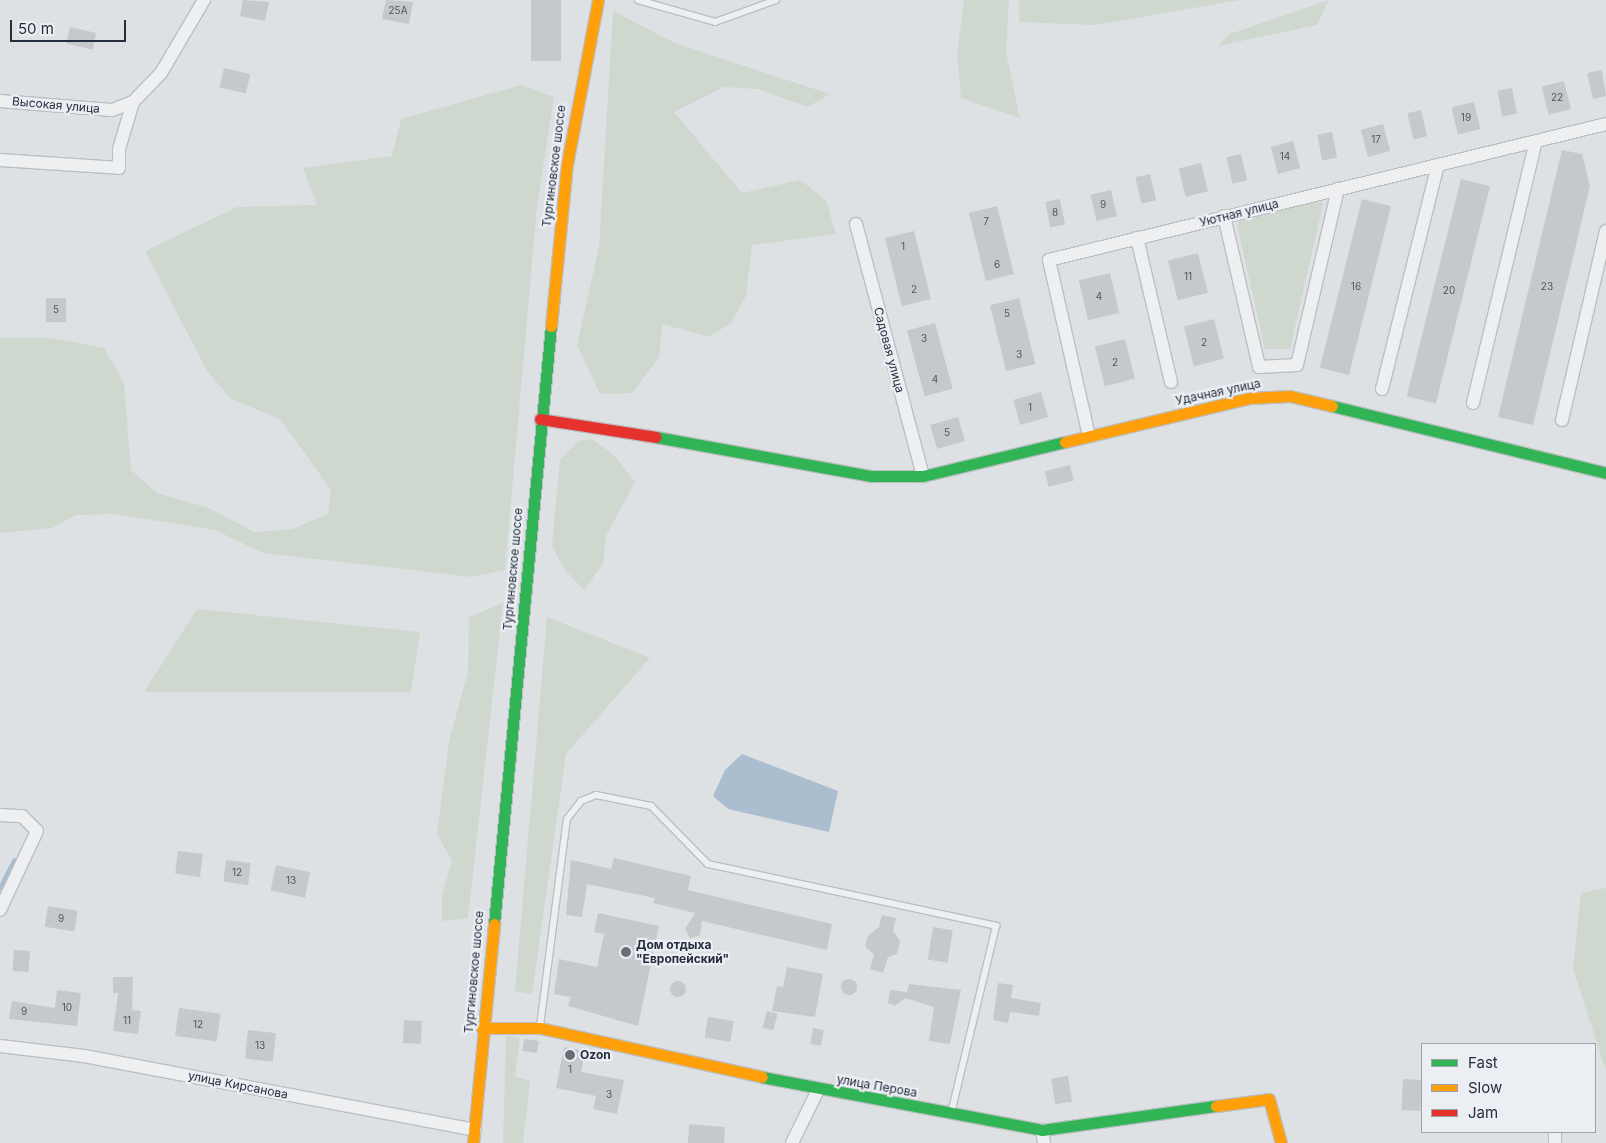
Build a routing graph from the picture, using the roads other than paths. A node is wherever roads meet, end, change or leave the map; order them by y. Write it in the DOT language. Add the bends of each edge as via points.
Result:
graph roads {
  1 [pos="204,0"];
  2 [pos="598,0"];
  3 [pos="638,0"];
  4 [pos="776,0"];
  5 [pos="660,3"];
  6 [pos="0,101"];
  7 [pos="133,102"];
  8 [pos="1606,124"];
  9 [pos="1536,141"];
  10 [pos="0,160"];
  11 [pos="1438,165"];
  12 [pos="1338,189"];
  13 [pos="1224,216"];
  14 [pos="856,224"];
  15 [pos="1606,230"];
  16 [pos="1137,238"];
  17 [pos="1172,382"];
  18 [pos="1382,389"];
  19 [pos="1473,403"];
  20 [pos="540,419"];
  21 [pos="1562,420"];
  22 [pos="1089,436"];
  23 [pos="1606,474"];
  24 [pos="923,476"];
  25 [pos="0,815"];
  26 [pos="0,910"];
  27 [pos="482,1028"];
  28 [pos="540,1028"];
  29 [pos="0,1046"];
  30 [pos="818,1090"];
  31 [pos="951,1114"];
  32 [pos="475,1130"];
  33 [pos="1042,1130"];
  34 [pos="473,1143"];
  35 [pos="792,1143"];
  36 [pos="1044,1143"];
  37 [pos="1281,1143"];
  1 -- 7 [label="street" via="161,73"];
  2 -- 20 [label="street, Тургиновское шоссе" via="571,132"];
  3 -- 5 [label="lane"];
  4 -- 5 [label="lane" via="715,22"];
  6 -- 7 [label="street, Высокая улица" via="112,110"];
  7 -- 10 [label="street" via="119,149 119,168"];
  8 -- 9 [label="street, Уютная улица"];
  9 -- 11 [label="street, Уютная улица"];
  9 -- 19 [label="street"];
  11 -- 12 [label="street, Уютная улица"];
  11 -- 18 [label="street"];
  12 -- 13 [label="street, Уютная улица"];
  12 -- 13 [label="street" via="1297,365 1258,366"];
  13 -- 16 [label="street, Уютная улица"];
  14 -- 24 [label="street, Садовая улица"];
  15 -- 21 [label="street"];
  16 -- 17 [label="street"];
  16 -- 22 [label="street, Уютная улица" via="1054,257 1048,263"];
  20 -- 24 [label="street, Удачная улица" via="734,448 871,476"];
  20 -- 27 [label="street, Тургиновское шоссе"];
  22 -- 23 [label="street, Удачная улица" via="1249,398 1290,396"];
  22 -- 24 [label="street, Удачная улица"];
  25 -- 26 [label="street" via="22,816 37,831"];
  27 -- 28 [label="street, улица Перова"];
  27 -- 32 [label="street, Тургиновское шоссе"];
  28 -- 30 [label="street, улица Перова"];
  28 -- 31 [label="lane" via="567,819 581,801 596,796 651,806 708,864 996,926"];
  29 -- 32 [label="street, улица Кирсанова" via="84,1056"];
  30 -- 31 [label="street, улица Перова"];
  30 -- 35 [label="street"];
  31 -- 33 [label="street, улица Перова"];
  32 -- 34 [label="street, Тургиновское шоссе"];
  33 -- 36 [label="street"];
  33 -- 37 [label="street, улица Перова" via="1269,1099"];
}
